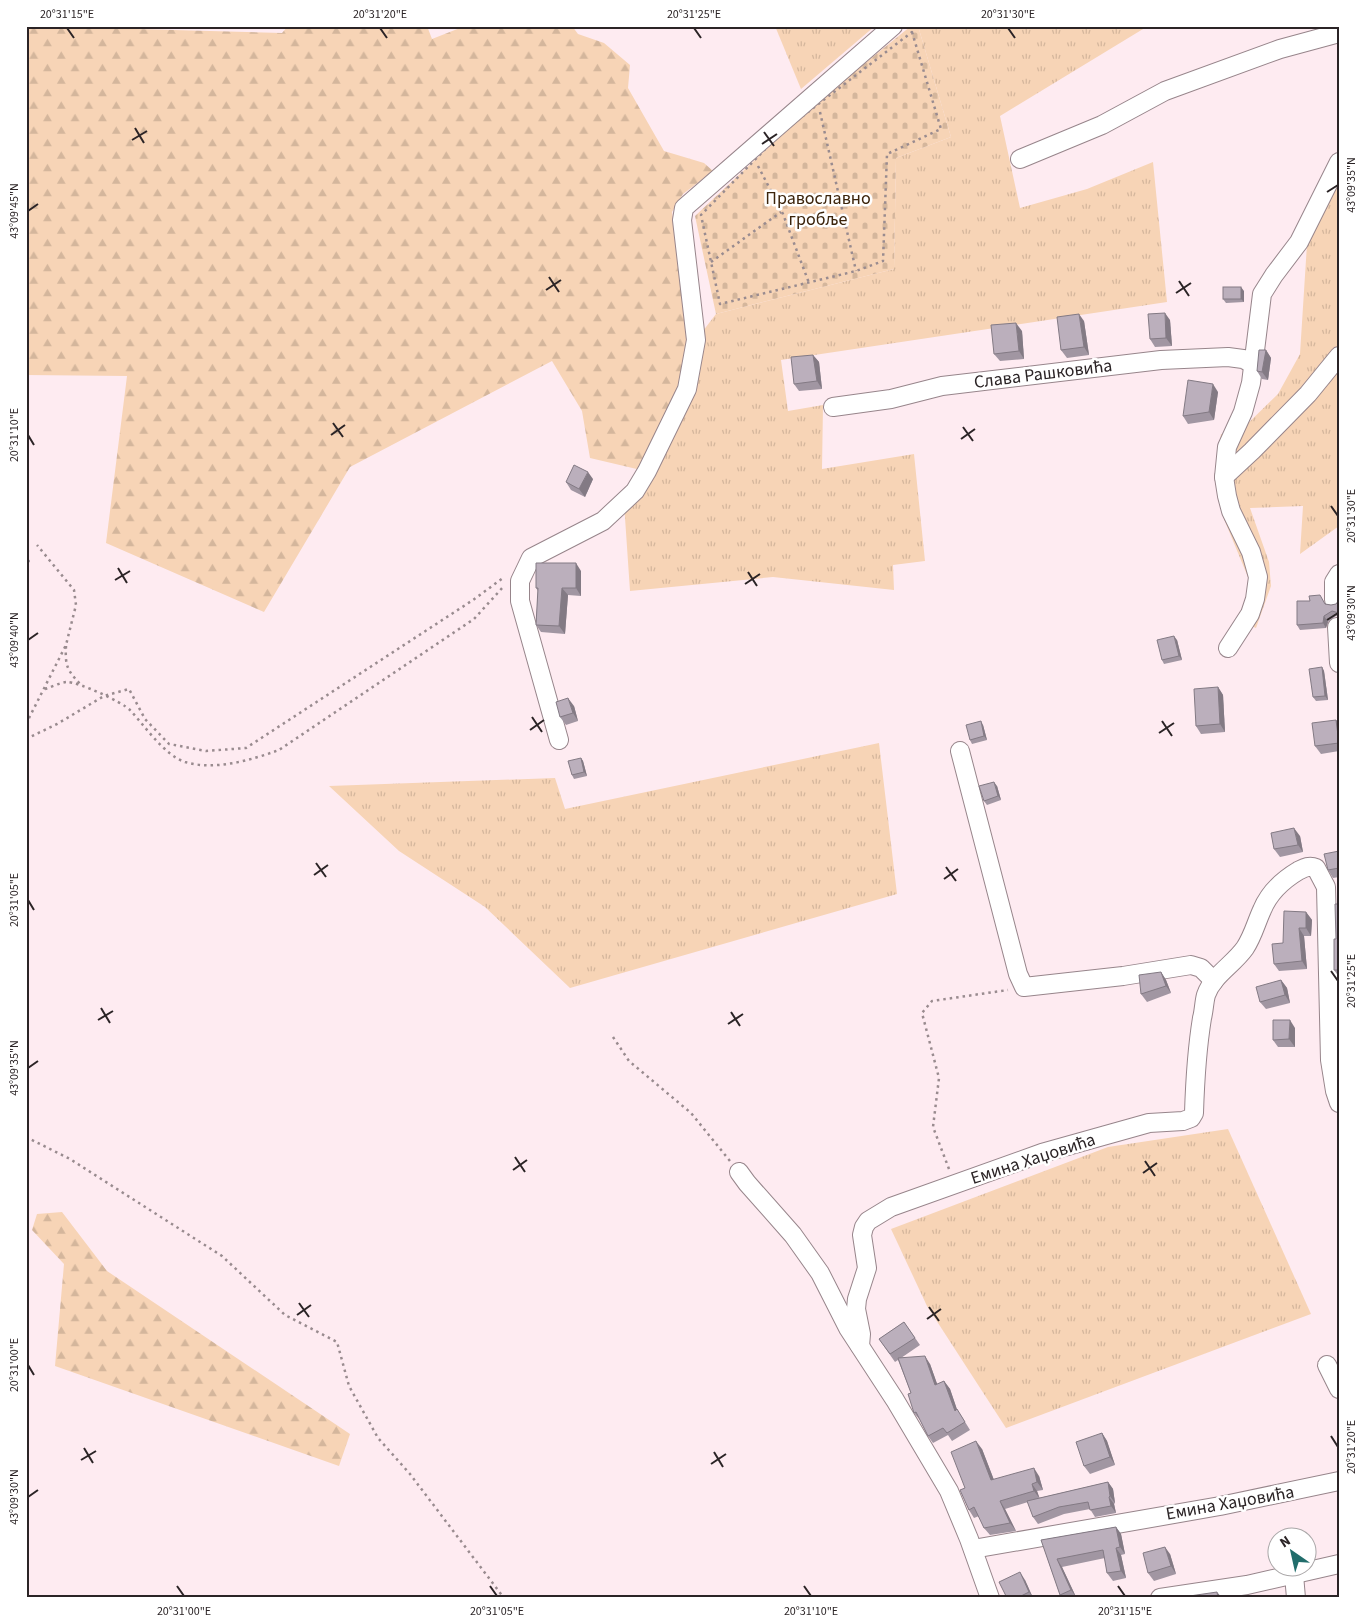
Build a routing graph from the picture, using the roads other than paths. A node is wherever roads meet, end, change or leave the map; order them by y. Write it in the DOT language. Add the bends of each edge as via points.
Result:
graph roads {
  1 [pos="893,26"];
  2 [pos="1339,32"];
  3 [pos="1020,159"];
  4 [pos="1339,162"];
  5 [pos="1339,356"];
  6 [pos="1253,364"];
  7 [pos="832,407"];
  8 [pos="1224,477"];
  9 [pos="1339,574"];
  10 [pos="1334,600"];
  11 [pos="1336,628"];
  12 [pos="1228,648"];
  13 [pos="1339,663"];
  14 [pos="559,740"];
  15 [pos="960,751"];
  16 [pos="1219,975"];
  17 [pos="1339,1103"];
  18 [pos="739,1172"];
  19 [pos="860,1346"];
  20 [pos="1327,1365"];
  21 [pos="1339,1389"];
  22 [pos="1339,1481"];
  23 [pos="973,1550"];
  24 [pos="1339,1564"];
  25 [pos="1318,1569"];
  26 [pos="1289,1576"];
  27 [pos="1294,1576"];
  28 [pos="1186,1596"];
  29 [pos="990,1598"];
  30 [pos="1160,1598"];
  31 [pos="1296,1598"];
  1 -- 14 [label="street" via="684,208 682,220 696,340 687,389 635,491 603,522 531,558 520,581 520,601"];
  2 -- 3 [label="street" via="1280,49 1165,92 1102,125"];
  4 -- 6 [label="street" via="1303,236 1262,294"];
  5 -- 8 [label="street" via="1308,394"];
  6 -- 7 [label="street, Слава Рашковића" via="1228,357 1162,360 942,386 891,399"];
  6 -- 8 [label="street" via="1245,406 1227,447"];
  8 -- 12 [label="street" via="1231,511 1251,552 1258,577 1250,614"];
  9 -- 10 [label="street" via="1334,582"];
  11 -- 13 [label="street"];
  15 -- 16 [label="street" via="1024,987 1191,966"];
  16 -- 17 [label="street" via="1245,947 1262,908 1281,883 1307,867 1316,868 1326,887 1329,1051"];
  16 -- 19 [label="street, Емина Хаџовића" via="1206,995 1191,1118 1149,1123 1051,1150 891,1207 868,1221 862,1235 867,1268 856,1308"];
  18 -- 19 [label="street, Емина Хаџовића" via="793,1235 820,1273 842,1319"];
  19 -- 23 [label="street, Емина Хаџовића" via="942,1480"];
  20 -- 21 [label="street"];
  22 -- 23 [label="street, Емина Хаџовића" via="1220,1506"];
  23 -- 29 [label="street, Емина Хаџовића"];
  24 -- 25 [label="street"];
  26 -- 28 [label="street"];
  27 -- 31 [label="street"];
  28 -- 30 [label="street"];
}
